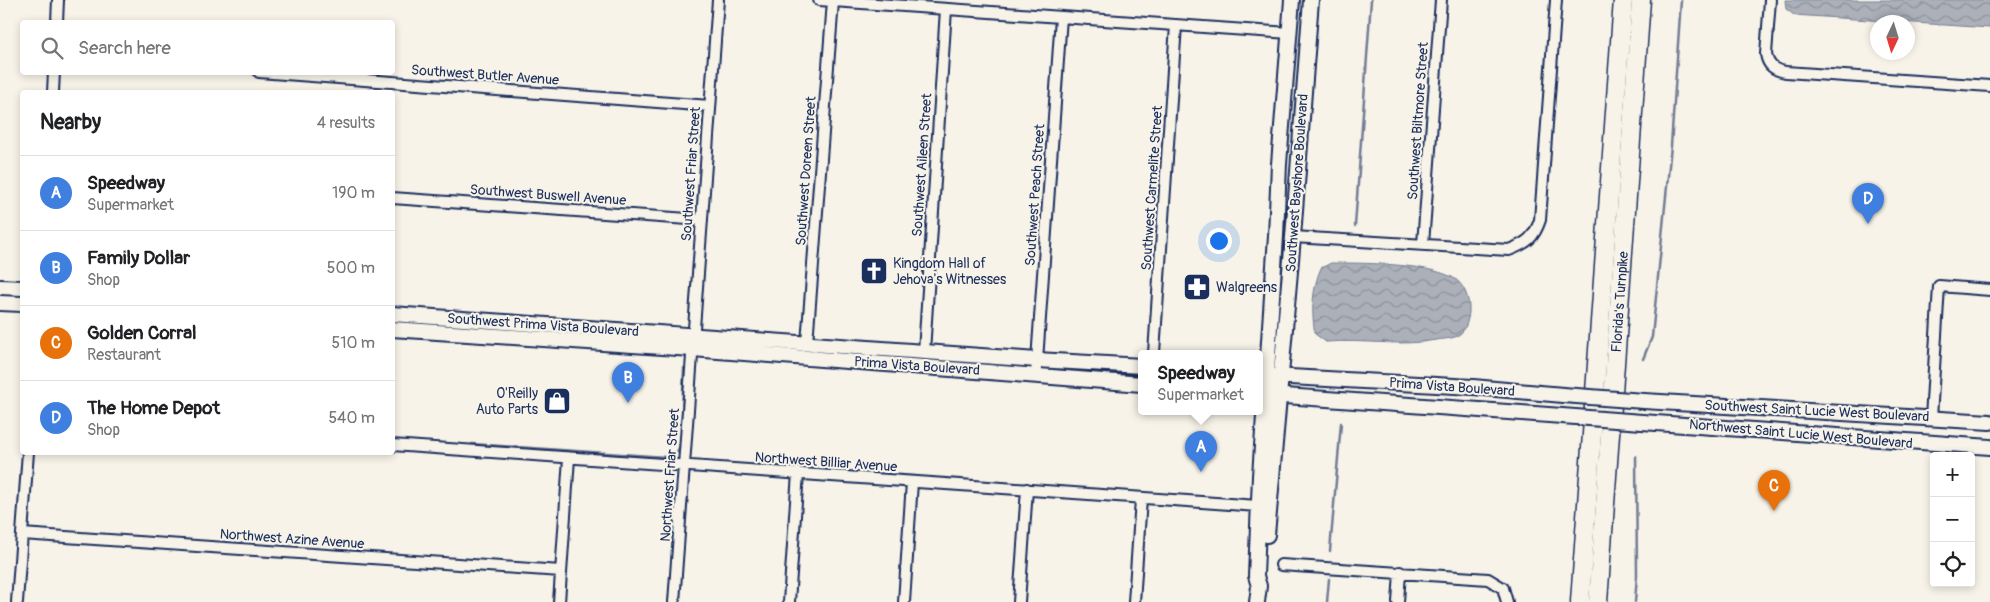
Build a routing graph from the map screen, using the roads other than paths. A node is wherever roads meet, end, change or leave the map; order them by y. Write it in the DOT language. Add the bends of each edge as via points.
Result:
graph roads {
  1 [pos="58,0"];
  2 [pos="718,0"];
  3 [pos="819,0"];
  4 [pos="1311,0"];
  5 [pos="1441,0"];
  6 [pos="1556,0"];
  7 [pos="1623,0"];
  8 [pos="1641,0"];
  9 [pos="1770,0"];
  10 [pos="833,1"];
  11 [pos="1291,7"];
  12 [pos="946,9"];
  13 [pos="1062,17"];
  14 [pos="57,20"];
  15 [pos="1176,25"];
  16 [pos="1290,34"];
  17 [pos="54,75"];
  18 [pos="299,75"];
  19 [pos="1990,86"];
  20 [pos="1304,89"];
  21 [pos="53,90"];
  22 [pos="1284,95"];
  23 [pos="710,106"];
  24 [pos="1299,168"];
  25 [pos="395,198"];
  26 [pos="702,220"];
  27 [pos="1293,237"];
  28 [pos="1423,244"];
  29 [pos="0,287"];
  30 [pos="20,288"];
  31 [pos="1990,290"];
  32 [pos="0,303"];
  33 [pos="20,304"];
  34 [pos="395,314"];
  35 [pos="395,329"];
  36 [pos="692,342"];
  37 [pos="807,343"];
  38 [pos="1154,350"];
  39 [pos="924,352"];
  40 [pos="1037,360"];
  41 [pos="1138,366"];
  42 [pos="1036,375"];
  43 [pos="1263,375"];
  44 [pos="1282,377"];
  45 [pos="1138,384"];
  46 [pos="1263,394"];
  47 [pos="1279,395"];
  48 [pos="1644,401"];
  49 [pos="1261,415"];
  50 [pos="1931,418"];
  51 [pos="1642,422"];
  52 [pos="1990,422"];
  53 [pos="395,445"];
  54 [pos="1990,448"];
  55 [pos="28,455"];
  56 [pos="569,458"];
  57 [pos="684,465"];
  58 [pos="798,473"];
  59 [pos="912,482"];
  60 [pos="1027,489"];
  61 [pos="1141,499"];
  62 [pos="1258,506"];
  63 [pos="22,534"];
  64 [pos="1281,565"];
  65 [pos="561,571"];
  66 [pos="1400,572"];
  67 [pos="1259,586"];
  68 [pos="17,602"];
  69 [pos="558,602"];
  70 [pos="674,602"];
  71 [pos="789,602"];
  72 [pos="904,602"];
  73 [pos="1019,602"];
  74 [pos="1134,602"];
  75 [pos="1257,602"];
  76 [pos="1398,602"];
  77 [pos="1507,602"];
  78 [pos="1580,602"];
  79 [pos="1598,602"];
  1 -- 14 [label="street"];
  2 -- 23 [label="street, Southwest Friar Street"];
  3 -- 10 [label="street"];
  4 -- 20 [label="main road, Southwest Bayshore Boulevard"];
  5 -- 28 [label="street, Southwest Biltmore Street"];
  6 -- 28 [label="street" via="1540,220 1536,232 1521,246 1509,250"];
  7 -- 78 [label="highway, Florida's Turnpike"];
  8 -- 79 [label="highway, Florida's Turnpike"];
  9 -- 19 [label="street" via="1766,54 1767,62 1774,70"];
  10 -- 12 [label="street"];
  10 -- 37 [label="street, Southwest Doreen Street"];
  11 -- 16 [label="main road, Southwest Bayshore Boulevard"];
  11 -- 20 [label="main road" via="1296,24 1293,74"];
  12 -- 13 [label="street"];
  12 -- 39 [label="street, Southwest Aileen Street"];
  13 -- 15 [label="street"];
  13 -- 40 [label="street, Southwest Peach Street"];
  15 -- 16 [label="street"];
  15 -- 38 [label="street, Southwest Carmelite Street"];
  16 -- 22 [label="main road, Southwest Bayshore Boulevard"];
  17 -- 21 [label="street"];
  18 -- 23 [label="street, Southwest Butler Avenue"];
  20 -- 24 [label="main road, Southwest Bayshore Boulevard"];
  22 -- 24 [label="main road" via="1294,101 1296,108 1293,158"];
  22 -- 43 [label="main road, Southwest Bayshore Boulevard"];
  23 -- 26 [label="street, Southwest Friar Street"];
  24 -- 27 [label="main road, Southwest Bayshore Boulevard"];
  25 -- 26 [label="street, Southwest Buswell Avenue"];
  26 -- 36 [label="street, Southwest Friar Street"];
  27 -- 28 [label="street"];
  27 -- 44 [label="main road, Southwest Bayshore Boulevard"];
  29 -- 30 [label="main road"];
  31 -- 50 [label="street" via="1939,286"];
  32 -- 33 [label="main road"];
  34 -- 36 [label="main road, Southwest Prima Vista Boulevard"];
  35 -- 36 [label="main road, Southwest Prima Vista Boulevard"];
  36 -- 37 [label="main road, Prima Vista Boulevard"];
  36 -- 42 [label="main road, Prima Vista Boulevard"];
  36 -- 57 [label="street, Northwest Friar Street"];
  37 -- 39 [label="main road, Prima Vista Boulevard"];
  39 -- 40 [label="main road, Prima Vista Boulevard"];
  40 -- 41 [label="main road, Prima Vista Boulevard"];
  40 -- 42 [label="street, Southwest Peach Street"];
  42 -- 45 [label="main road, Prima Vista Boulevard"];
  43 -- 44 [label="main road, Prima Vista Boulevard"];
  44 -- 47 [label="main road, Southwest Bayshore Boulevard"];
  44 -- 48 [label="main road, Prima Vista Boulevard, bridge" via="1474,387"];
  46 -- 47 [label="main road, Prima Vista Boulevard"];
  47 -- 51 [label="main road, Prima Vista Boulevard, bridge"];
  47 -- 67 [label="main road, Southwest Bayshore Boulevard" via="1264,577"];
  48 -- 50 [label="main road, Southwest Saint Lucie West Boulevard"];
  49 -- 62 [label="main road, Southwest Bayshore Boulevard"];
  50 -- 52 [label="main road, Southwest Saint Lucie West Boulevard"];
  51 -- 54 [label="main road, Northwest Saint Lucie West Boulevard"];
  53 -- 56 [label="street, Northwest Billiar Avenue"];
  55 -- 63 [label="street"];
  56 -- 57 [label="street, Northwest Billiar Avenue"];
  56 -- 65 [label="street"];
  57 -- 58 [label="street, Northwest Billiar Avenue"];
  57 -- 70 [label="street, Northwest Friar Street"];
  58 -- 59 [label="street, Northwest Billiar Avenue"];
  58 -- 71 [label="street"];
  59 -- 60 [label="street, Northwest Billiar Avenue"];
  59 -- 72 [label="street"];
  60 -- 61 [label="street, Northwest Billiar Avenue"];
  60 -- 73 [label="street"];
  61 -- 62 [label="street, Northwest Billiar Avenue"];
  61 -- 74 [label="street"];
  62 -- 67 [label="main road, Southwest Bayshore Boulevard" via="1256,576"];
  63 -- 65 [label="street, Northwest Azine Avenue"];
  63 -- 68 [label="street"];
  64 -- 66 [label="street"];
  65 -- 69 [label="street"];
  66 -- 76 [label="street"];
  66 -- 77 [label="street" via="1488,579 1503,588"];
  67 -- 75 [label="main road"];
}
